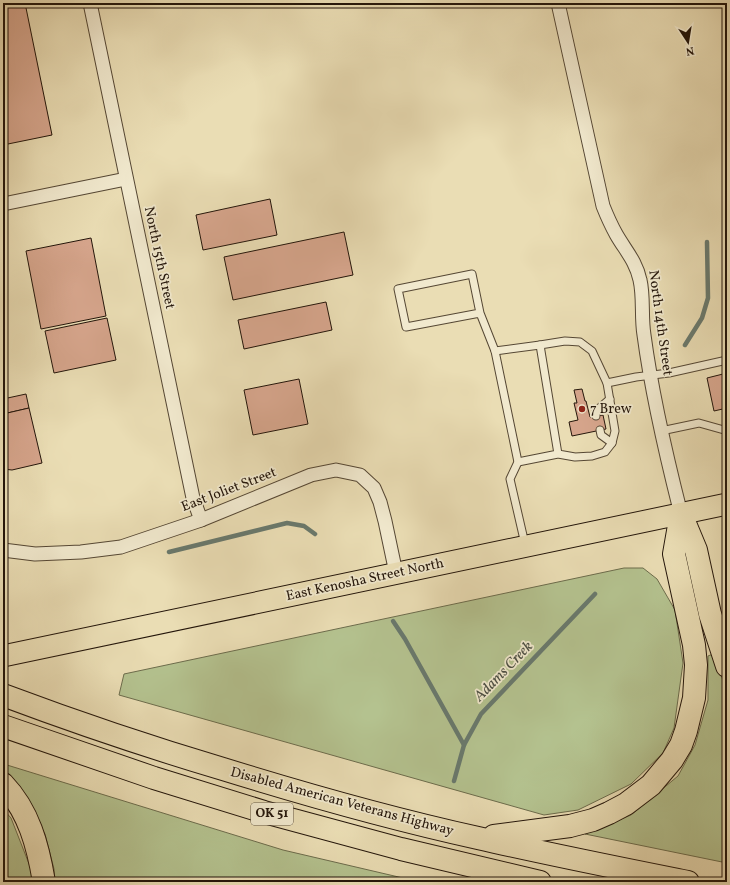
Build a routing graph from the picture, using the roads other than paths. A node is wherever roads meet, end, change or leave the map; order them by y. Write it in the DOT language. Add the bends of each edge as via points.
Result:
graph roads {
  1 [pos="90,3"];
  2 [pos="558,3"];
  3 [pos="126,179"];
  4 [pos="3,204"];
  5 [pos="480,313"];
  6 [pos="540,345"];
  7 [pos="495,351"];
  8 [pos="727,360"];
  9 [pos="650,375"];
  10 [pos="607,383"];
  11 [pos="610,400"];
  12 [pos="596,416"];
  13 [pos="600,430"];
  14 [pos="727,430"];
  15 [pos="662,431"];
  16 [pos="612,443"];
  17 [pos="558,454"];
  18 [pos="518,462"];
  19 [pos="727,504"];
  20 [pos="681,514"];
  21 [pos="201,520"];
  22 [pos="526,546"];
  23 [pos="3,550"];
  24 [pos="396,573"];
  25 [pos="3,656"];
  26 [pos="727,666"];
  27 [pos="3,695"];
  28 [pos="3,726"];
  29 [pos="3,784"];
  30 [pos="477,838"];
  31 [pos="44,882"];
  32 [pos="540,882"];
  33 [pos="688,882"];
  1 -- 3 [label="street, North 15th Street"];
  2 -- 9 [label="street, North 14th Street" via="603,206 616,235 636,267 640,280"];
  3 -- 4 [label="street"];
  3 -- 21 [label="street, North 15th Street" via="193,498"];
  5 -- 5 [label="lane" via="406,327 398,289 472,274"];
  5 -- 7 [label="lane"];
  6 -- 7 [label="lane"];
  6 -- 10 [label="lane" via="565,341 580,342 592,350"];
  6 -- 17 [label="lane"];
  7 -- 18 [label="lane"];
  8 -- 9 [label="lane"];
  9 -- 10 [label="lane"];
  9 -- 15 [label="street, North 14th Street"];
  10 -- 11 [label="lane"];
  11 -- 12 [label="lane" via="596,411"];
  11 -- 16 [label="lane" via="615,431"];
  13 -- 16 [label="lane" via="601,435"];
  14 -- 15 [label="lane" via="699,423"];
  15 -- 20 [label="street, North 14th Street"];
  16 -- 17 [label="lane" via="605,452 592,456"];
  17 -- 18 [label="lane"];
  18 -- 22 [label="lane" via="510,479"];
  19 -- 20 [label="main road, East Kenosha Street North"];
  20 -- 22 [label="main road, East Kenosha Street North"];
  20 -- 26 [label="highway" via="696,550 710,614"];
  20 -- 30 [label="highway" via="674,554 694,644 696,683 686,731 672,760 639,794 621,807 593,820 570,826"];
  21 -- 23 [label="street, East Joliet Street" via="121,547 35,554"];
  21 -- 24 [label="street, East Joliet Street" via="311,475 336,470 360,475 374,488 380,502"];
  22 -- 24 [label="main road, East Kenosha Street North"];
  24 -- 25 [label="main road, East Kenosha Street North"];
  27 -- 30 [label="highway, Disabled American Veterans Highway / OK 51" via="171,754 288,790"];
  28 -- 32 [label="highway, Disabled American Veterans Highway / OK 51" via="154,778 264,812 401,849"];
  29 -- 31 [label="highway" via="20,807 30,827 38,849"];
  30 -- 33 [label="highway, Disabled American Veterans Highway / OK 51"];
}
